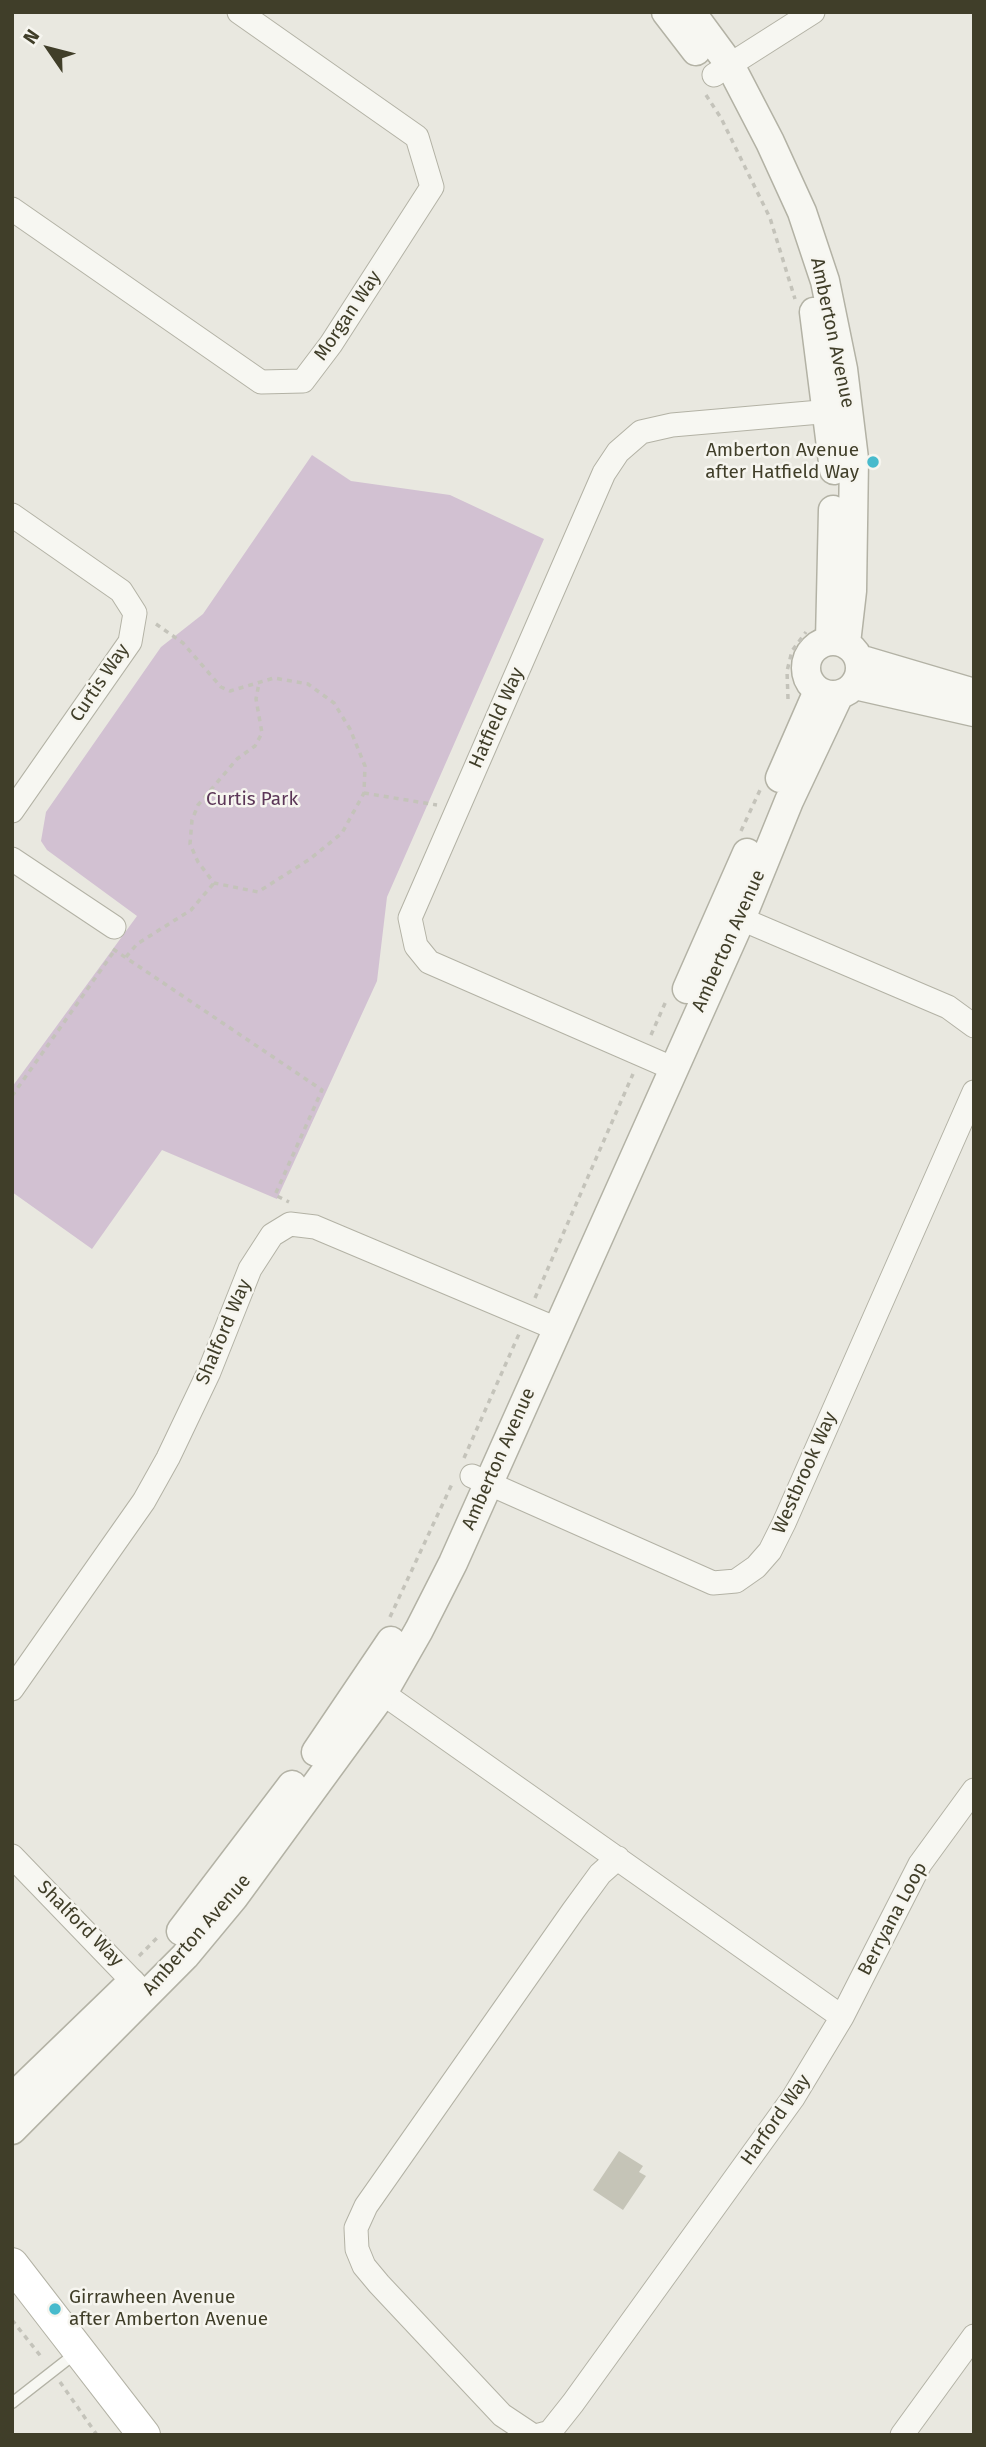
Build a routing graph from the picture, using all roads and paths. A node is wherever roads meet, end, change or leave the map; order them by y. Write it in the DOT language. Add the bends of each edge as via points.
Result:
graph roads {
  1 [pos="239,12"];
  2 [pos="666,12"];
  3 [pos="691,12"];
  4 [pos="813,12"];
  5 [pos="716,77"];
  6 [pos="12,209"];
  7 [pos="796,302"];
  8 [pos="839,410"];
  9 [pos="12,514"];
  10 [pos="134,619"];
  11 [pos="836,662"];
  12 [pos="259,683"];
  13 [pos="974,693"];
  14 [pos="788,705"];
  15 [pos="974,712"];
  16 [pos="765,778"];
  17 [pos="364,793"];
  18 [pos="457,807"];
  19 [pos="12,811"];
  20 [pos="739,835"];
  21 [pos="12,859"];
  22 [pos="214,883"];
  23 [pos="732,914"];
  24 [pos="114,939"];
  25 [pos="125,957"];
  26 [pos="669,996"];
  27 [pos="974,1026"];
  28 [pos="656,1061"];
  29 [pos="974,1092"];
  30 [pos="12,1096"];
  31 [pos="290,1224"];
  32 [pos="541,1322"];
  33 [pos="470,1474"];
  34 [pos="385,1626"];
  35 [pos="374,1687"];
  36 [pos="12,1689"];
  37 [pos="974,1790"];
  38 [pos="12,1856"];
  39 [pos="618,1858"];
  40 [pos="160,1934"];
  41 [pos="135,1982"];
  42 [pos="842,2017"];
  43 [pos="12,2098"];
  44 [pos="12,2130"];
  45 [pos="12,2264"];
  46 [pos="12,2290"];
  47 [pos="974,2336"];
  48 [pos="72,2355"];
  49 [pos="12,2403"];
  50 [pos="123,2435"];
  51 [pos="144,2435"];
  52 [pos="532,2435"];
  53 [pos="539,2435"];
  54 [pos="902,2435"];
  1 -- 6 [label="street, Morgan Way" via="416,137 432,187 303,381 261,382"];
  2 -- 5 [label="street, Amberton Avenue"];
  3 -- 5 [label="street, Amberton Avenue"];
  4 -- 5 [label="street"];
  5 -- 7 [label="path" via="721,118 770,218"];
  5 -- 8 [label="street, Amberton Avenue" via="773,187 794,243"];
  8 -- 11 [label="street, Amberton Avenue"];
  8 -- 18 [label="street, Hatfield Way" via="672,425 642,432 618,452 604,473"];
  9 -- 10 [label="street, Curtis Way" via="121,591"];
  10 -- 12 [label="path" via="154,623 183,643 221,687 230,691"];
  10 -- 19 [label="street, Curtis Way" via="130,642"];
  11 -- 13 [label="street"];
  11 -- 14 [label="path" via="792,651 787,671"];
  11 -- 15 [label="street"];
  11 -- 23 [label="street, Amberton Avenue"];
  12 -- 17 [label="path" via="274,678 308,684 334,703 365,766"];
  12 -- 22 [label="path" via="256,699 262,733 198,805 192,820 190,844"];
  16 -- 20 [label="path"];
  17 -- 18 [label="path"];
  17 -- 22 [label="path" via="342,833 273,884 258,892"];
  18 -- 28 [label="street, Hatfield Way" via="410,918 416,946 429,962"];
  21 -- 24 [label="street"];
  22 -- 25 [label="path" via="191,911 137,944"];
  23 -- 27 [label="street" via="947,1007"];
  23 -- 28 [label="street, Amberton Avenue"];
  24 -- 25 [label="path"];
  24 -- 30 [label="path"];
  25 -- 31 [label="path" via="322,1090 275,1195 289,1201"];
  26 -- 28 [label="path"];
  28 -- 32 [label="street, Amberton Avenue"];
  28 -- 32 [label="path"];
  29 -- 33 [label="street, Westbrook Way" via="771,1551 756,1567 736,1581 713,1583"];
  31 -- 32 [label="street" via="315,1227"];
  31 -- 36 [label="street, Shalford Way" via="260,1250 169,1458 144,1501"];
  32 -- 33 [label="street, Amberton Avenue"];
  32 -- 33 [label="path"];
  33 -- 34 [label="path"];
  33 -- 35 [label="street, Amberton Avenue"];
  35 -- 39 [label="street"];
  35 -- 41 [label="street, Amberton Avenue" via="194,1916"];
  37 -- 42 [label="street, Berryana Loop" via="920,1864"];
  38 -- 41 [label="street, Shalford Way"];
  39 -- 42 [label="street"];
  39 -- 52 [label="street" via="600,1874 549,1945 366,2206 356,2228 357,2249 379,2284 502,2415"];
  40 -- 41 [label="path"];
  41 -- 43 [label="street, Amberton Avenue"];
  41 -- 44 [label="street, Amberton Avenue"];
  42 -- 53 [label="street, Harford Way" via="793,2098 573,2403 550,2432"];
  45 -- 48 [label="main road"];
  46 -- 48 [label="main road"];
  47 -- 54 [label="street"];
  48 -- 49 [label="lane"];
  48 -- 50 [label="main road"];
  48 -- 51 [label="main road"];
}
